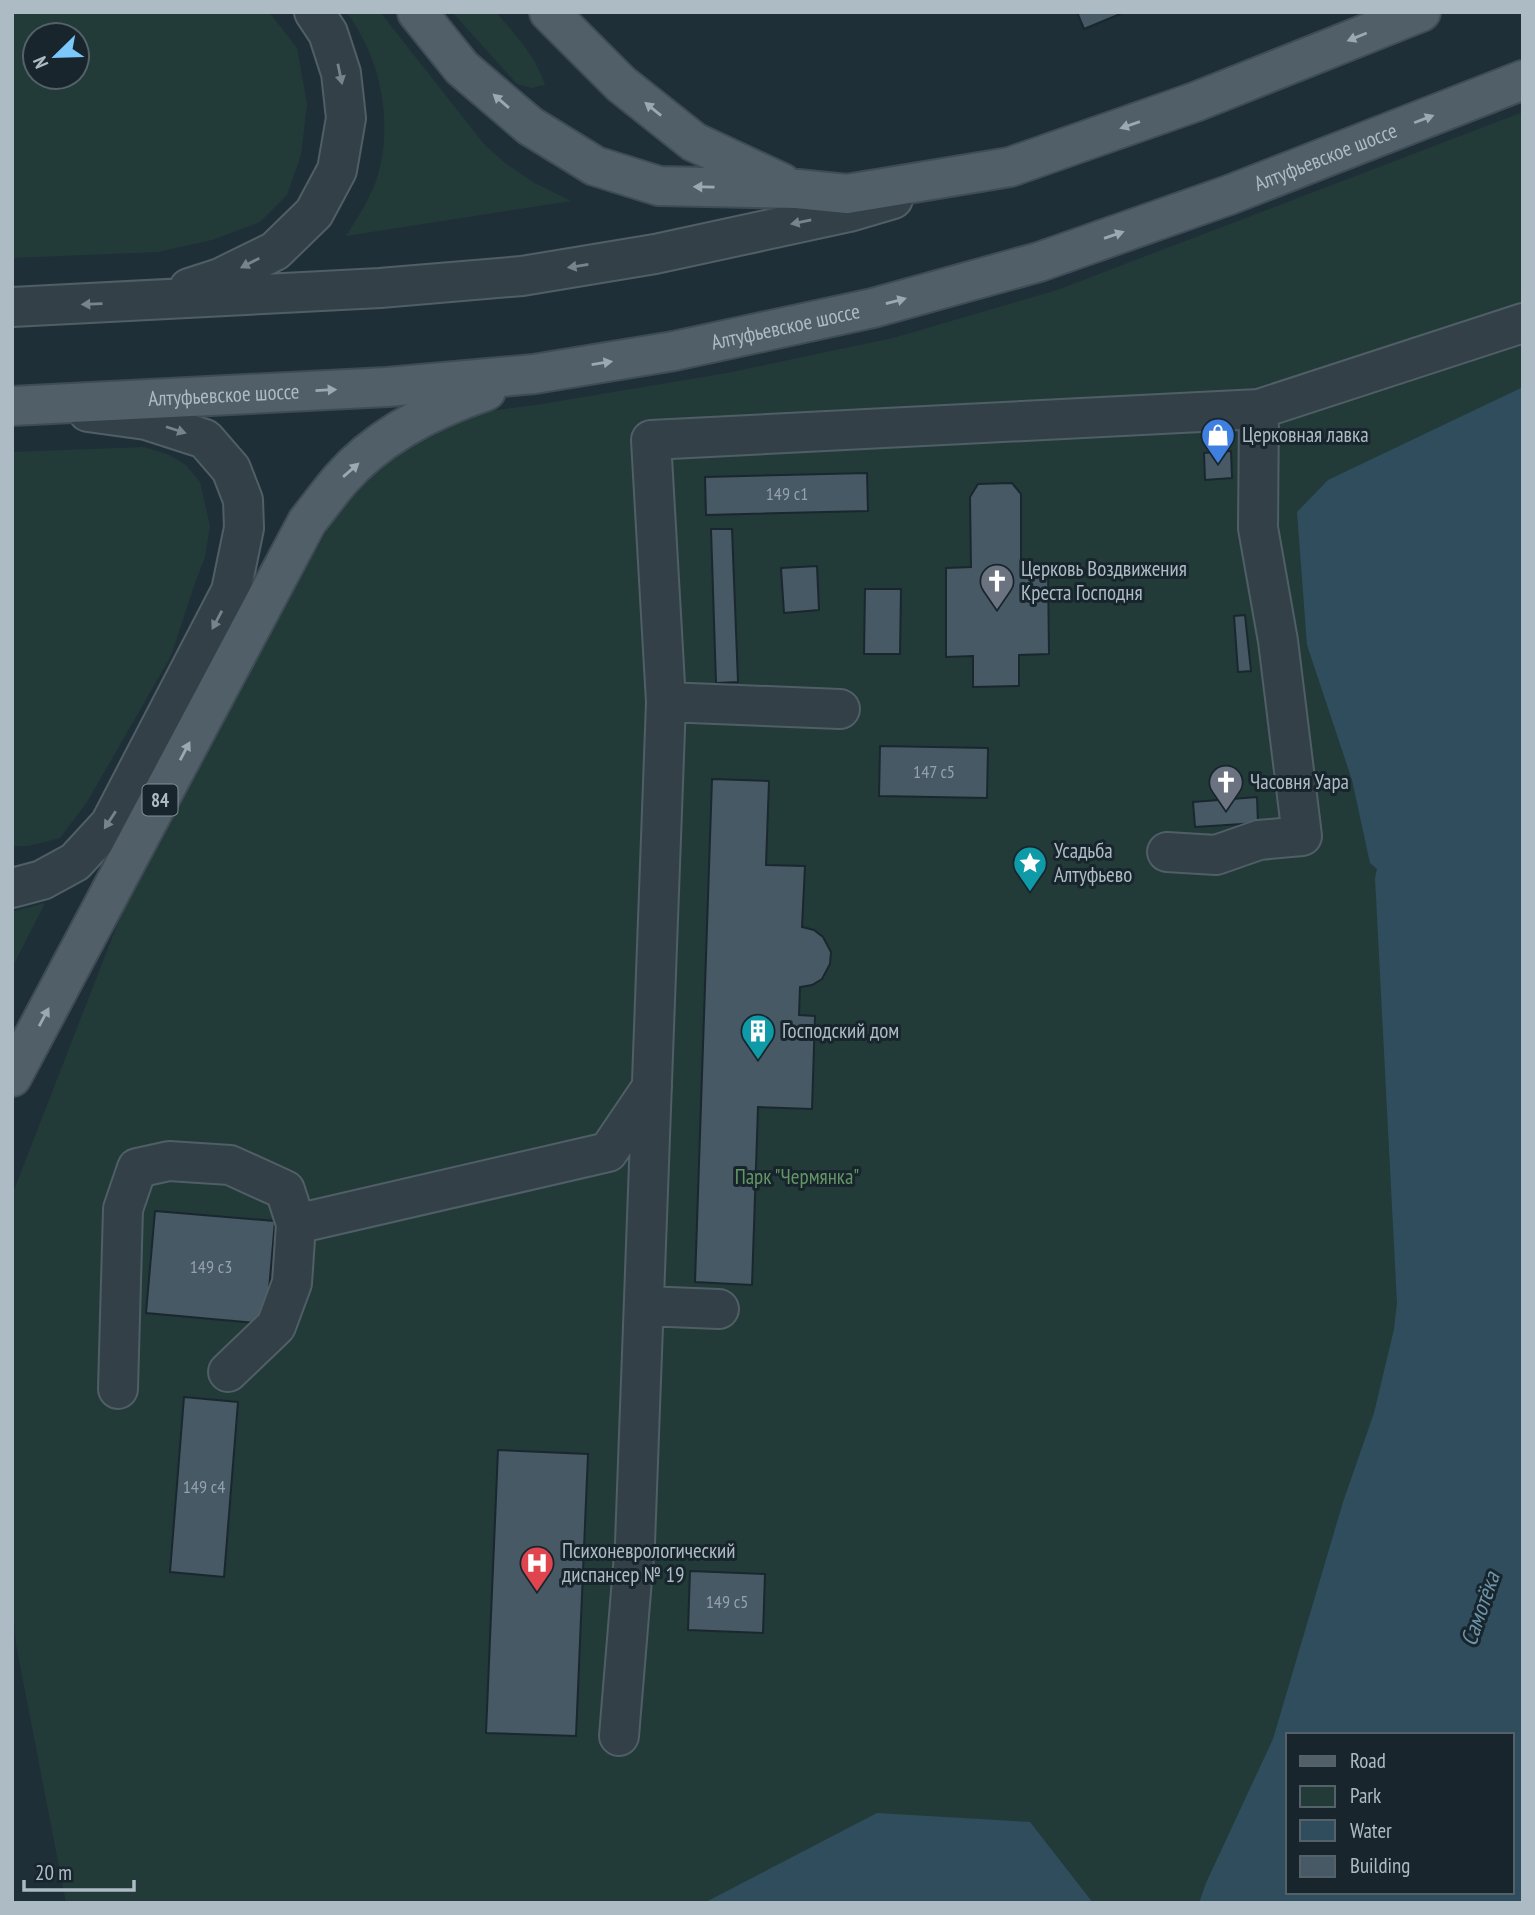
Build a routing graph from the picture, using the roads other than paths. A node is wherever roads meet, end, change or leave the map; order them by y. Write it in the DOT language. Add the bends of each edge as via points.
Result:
graph roads {
  1 [pos="314,12"];
  2 [pos="416,12"];
  3 [pos="549,12"];
  4 [pos="1421,12"];
  5 [pos="1523,80"];
  6 [pos="1010,167"];
  7 [pos="797,189"];
  8 [pos="147,302"];
  9 [pos="12,307"];
  10 [pos="1523,323"];
  11 [pos="534,374"];
  12 [pos="25,406"];
  13 [pos="1259,409"];
  14 [pos="666,702"];
  15 [pos="839,709"];
  16 [pos="1167,852"];
  17 [pos="12,888"];
  18 [pos="12,1077"];
  19 [pos="652,1087"];
  20 [pos="296,1224"];
  21 [pos="644,1306"];
  22 [pos="719,1309"];
  23 [pos="228,1372"];
  24 [pos="118,1389"];
  25 [pos="620,1736"];
  1 -- 8 [label="street, one-way" via="328,33 341,73 346,118 337,170 314,213 275,251 220,278"];
  7 -- 2 [label="main road, one-way" via="659,186 594,166 530,126 462,68"];
  7 -- 3 [label="main road, one-way" via="694,142 621,84"];
  4 -- 6 [label="main road, one-way" via="1195,102"];
  11 -- 5 [label="main road, Алтуфьевское шоссе, one-way" via="674,351 859,311 1039,262 1229,195"];
  6 -- 7 [label="main road" via="847,194"];
  6 -- 8 [label="street, one-way" via="849,212 655,254 522,276"];
  8 -- 9 [label="street, one-way"];
  10 -- 13 [label="street"];
  12 -- 11 [label="main road, Алтуфьевское шоссе, one-way"];
  18 -- 11 [label="main road, 84, one-way" via="307,522 342,478 389,437 447,404"];
  12 -- 17 [label="street, one-way" via="146,420 205,439 231,469 243,500 244,528 232,591 110,824 75,862 42,880"];
  13 -- 14 [label="street" via="650,440"];
  13 -- 16 [label="street" via="1258,528 1278,641 1302,836 1259,840 1216,855"];
  14 -- 15 [label="street"];
  14 -- 19 [label="street"];
  19 -- 20 [label="street" via="608,1152"];
  19 -- 21 [label="street"];
  20 -- 23 [label="street" via="292,1283 276,1326"];
  20 -- 24 [label="street" via="285,1190 230,1164 169,1161 137,1168 123,1209"];
  21 -- 22 [label="street"];
  21 -- 25 [label="street" via="635,1543"];
}
